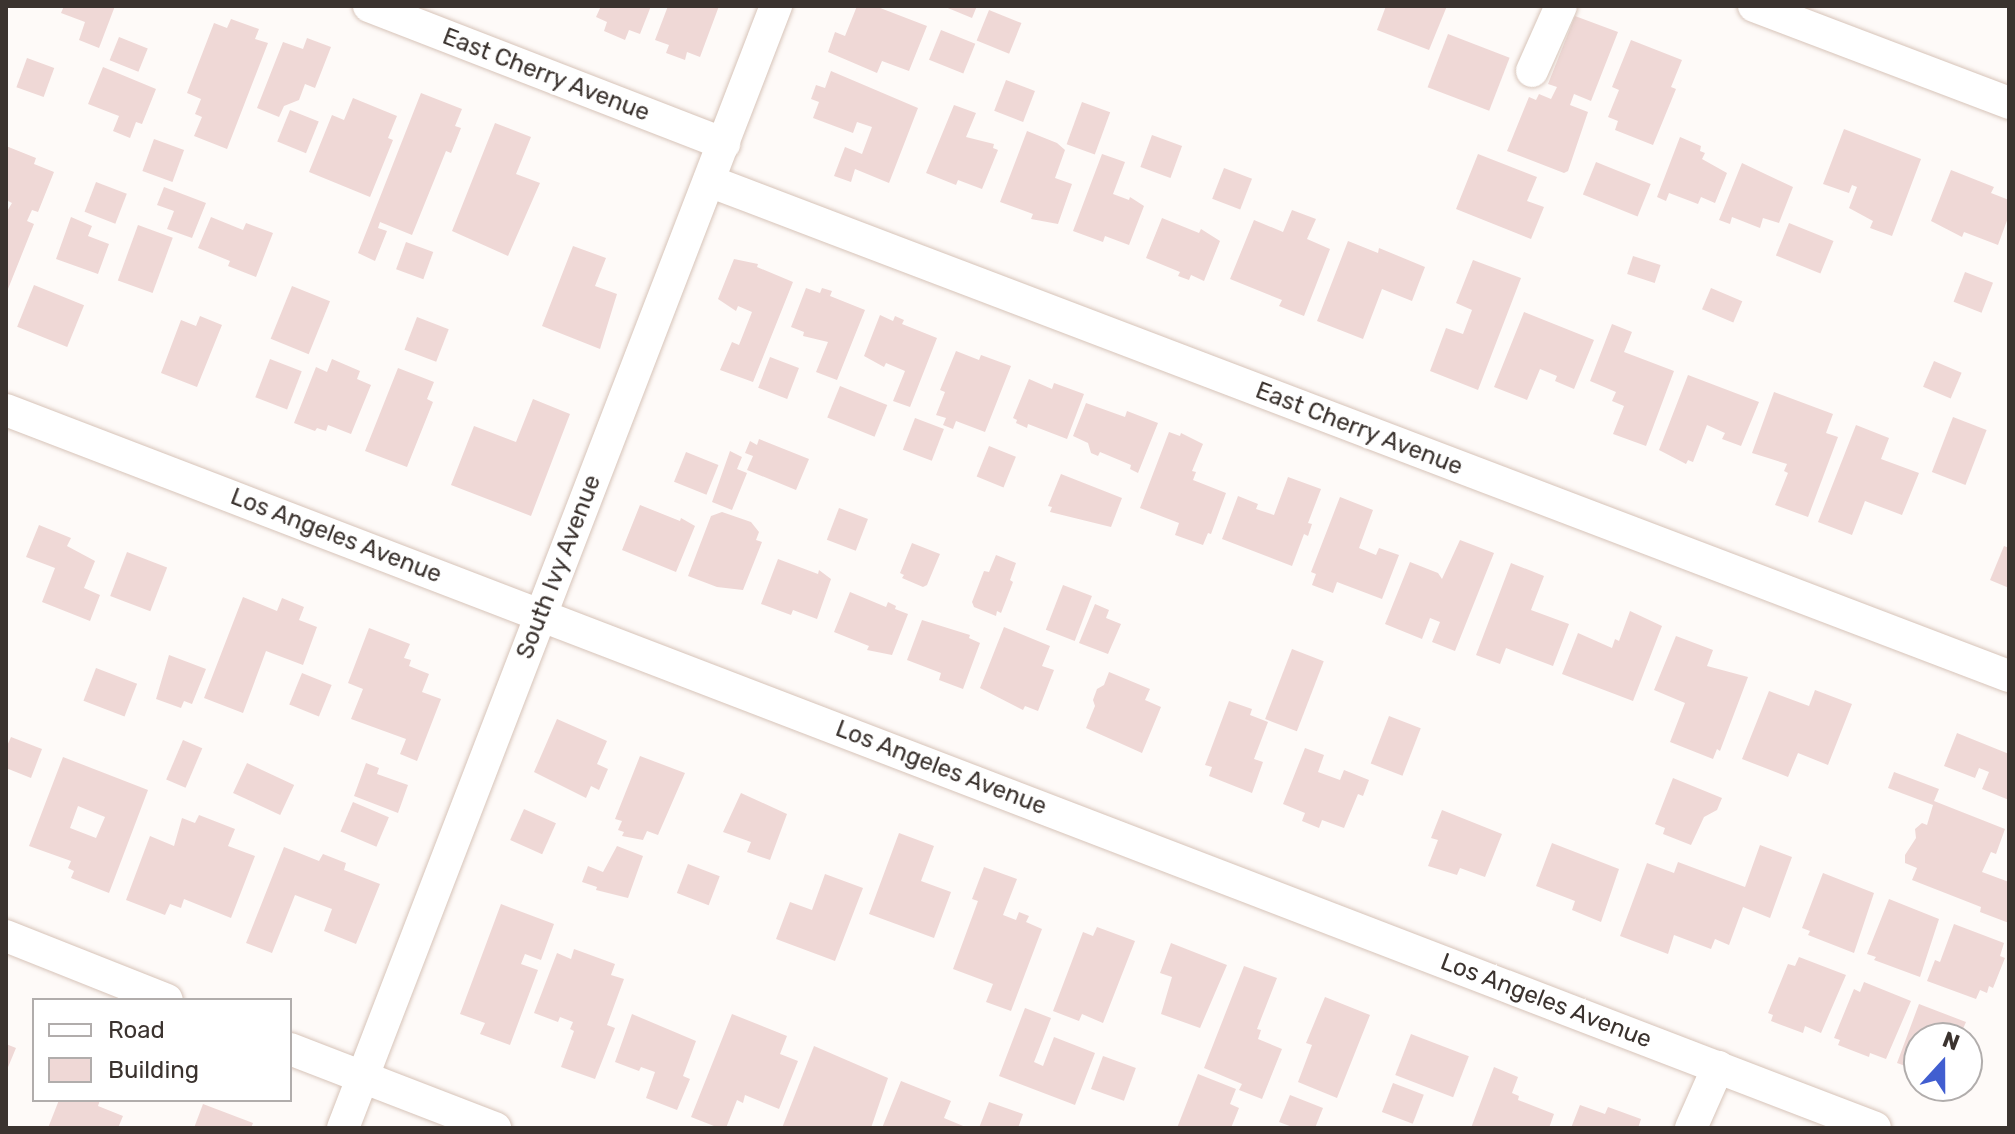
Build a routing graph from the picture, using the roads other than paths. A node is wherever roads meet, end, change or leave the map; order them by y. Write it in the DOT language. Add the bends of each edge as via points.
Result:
graph roads {
  1 [pos="369,6"];
  2 [pos="776,6"];
  3 [pos="1561,6"];
  4 [pos="1754,6"];
  5 [pos="1532,71"];
  6 [pos="2009,103"];
  7 [pos="724,144"];
  8 [pos="709,181"];
  9 [pos="6,410"];
  10 [pos="541,614"];
  11 [pos="2009,676"];
  12 [pos="6,936"];
  13 [pos="162,998"];
  14 [pos="292,1050"];
  15 [pos="1718,1067"];
  16 [pos="362,1077"];
  17 [pos="343,1128"];
  18 [pos="495,1128"];
  19 [pos="1691,1128"];
  20 [pos="1875,1128"];
  1 -- 7 [label="street, East Cherry Avenue"];
  2 -- 7 [label="street, South Ivy Avenue"];
  3 -- 5 [label="street"];
  4 -- 6 [label="street"];
  7 -- 8 [label="street, South Ivy Avenue"];
  8 -- 10 [label="street, South Ivy Avenue"];
  8 -- 11 [label="street, East Cherry Avenue"];
  9 -- 10 [label="street, Los Angeles Avenue"];
  10 -- 15 [label="street, Los Angeles Avenue"];
  10 -- 16 [label="street, South Ivy Avenue"];
  12 -- 13 [label="street"];
  14 -- 16 [label="street"];
  15 -- 19 [label="street"];
  15 -- 20 [label="street, Los Angeles Avenue"];
  16 -- 17 [label="street, South Ivy Avenue"];
  16 -- 18 [label="street"];
}
